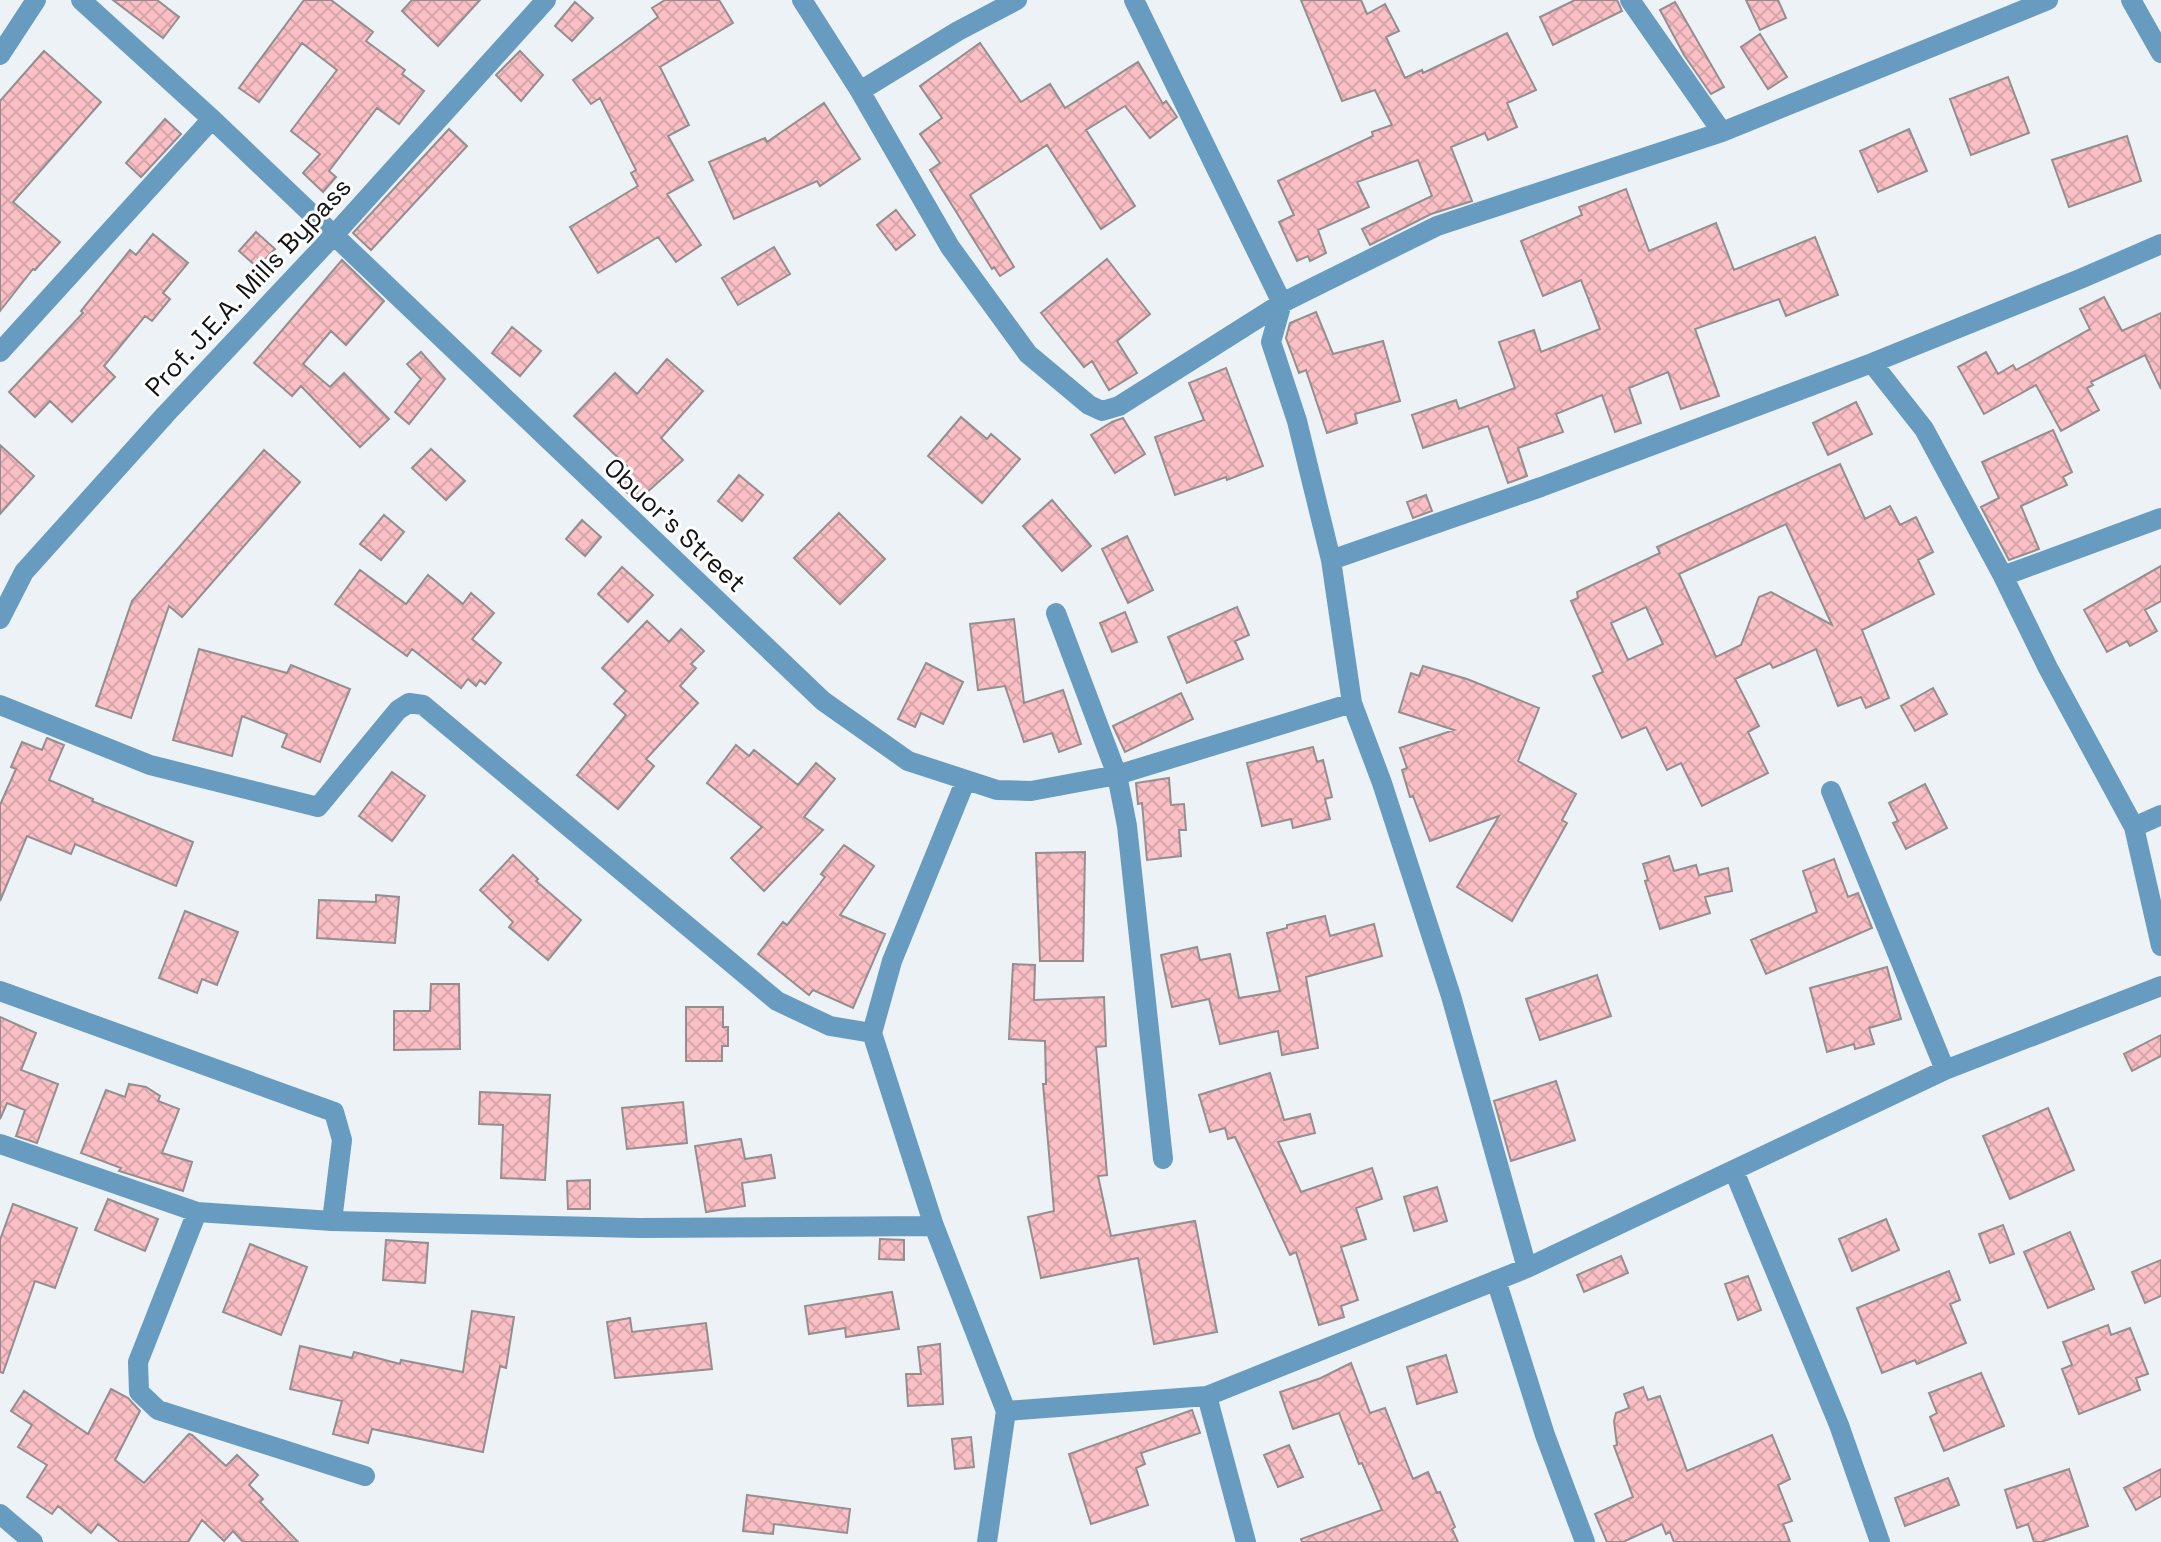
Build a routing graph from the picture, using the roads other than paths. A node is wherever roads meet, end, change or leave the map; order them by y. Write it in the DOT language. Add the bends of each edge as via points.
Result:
graph roads {
  1 [pos="36,0"];
  2 [pos="546,0"];
  3 [pos="802,0"];
  4 [pos="1017,0"];
  5 [pos="1134,0"];
  6 [pos="1630,0"];
  7 [pos="2048,0"];
  8 [pos="2131,0"];
  9 [pos="88,2"];
  10 [pos="2161,53"];
  11 [pos="0,55"];
  12 [pos="860,91"];
  13 [pos="212,119"];
  14 [pos="1722,132"];
  15 [pos="334,235"];
  16 [pos="2161,244"];
  17 [pos="1282,303"];
  18 [pos="0,352"];
  19 [pos="1872,363"];
  20 [pos="2161,518"];
  21 [pos="1331,560"];
  22 [pos="2003,576"];
  23 [pos="1056,613"];
  24 [pos="0,619"];
  25 [pos="1352,703"];
  26 [pos="0,705"];
  27 [pos="1117,775"];
  28 [pos="965,782"];
  29 [pos="1831,791"];
  30 [pos="2161,815"];
  31 [pos="2134,827"];
  32 [pos="2161,946"];
  33 [pos="2161,986"];
  34 [pos="0,991"];
  35 [pos="872,1033"];
  36 [pos="1945,1070"];
  37 [pos="0,1144"];
  38 [pos="1163,1159"];
  39 [pos="1734,1171"];
  40 [pos="197,1212"];
  41 [pos="332,1221"];
  42 [pos="934,1226"];
  43 [pos="1527,1268"];
  44 [pos="1496,1280"];
  45 [pos="1207,1396"];
  46 [pos="1006,1411"];
  47 [pos="365,1476"];
  48 [pos="0,1514"];
  49 [pos="33,1542"];
  50 [pos="987,1542"];
  51 [pos="1246,1542"];
  52 [pos="1585,1542"];
  53 [pos="1880,1542"];
  1 -- 11 [label="street"];
  2 -- 15 [label="street, Prof. J.E.A. Mills Bypass"];
  3 -- 12 [label="street"];
  4 -- 12 [label="street"];
  5 -- 17 [label="street"];
  6 -- 14 [label="street"];
  7 -- 14 [label="street"];
  8 -- 10 [label="street"];
  9 -- 13 [label="street, Obuor’s Street"];
  12 -- 17 [label="street" via="950,247 1028,354 1089,405 1102,411 1119,406"];
  13 -- 15 [label="street, Obuor’s Street"];
  13 -- 18 [label="street"];
  14 -- 17 [label="street" via="1437,226"];
  15 -- 24 [label="street, Prof. J.E.A. Mills Bypass" via="24,572"];
  15 -- 28 [label="street, Obuor’s Street" via="823,701 908,761"];
  16 -- 19 [label="street"];
  17 -- 21 [label="street" via="1271,342 1297,421"];
  19 -- 21 [label="street"];
  19 -- 22 [label="street" via="1924,429"];
  20 -- 22 [label="street"];
  21 -- 25 [label="street"];
  22 -- 31 [label="street"];
  23 -- 27 [label="street"];
  25 -- 27 [label="street, Obuor’s Street"];
  25 -- 43 [label="street" via="1451,996"];
  26 -- 35 [label="street" via="150,765 318,807 398,710 409,703 423,705 777,1001 830,1026"];
  27 -- 28 [label="street, Obuor’s Street" via="1031,791"];
  27 -- 38 [label="street"];
  28 -- 35 [label="street" via="892,961"];
  29 -- 36 [label="street"];
  30 -- 31 [label="street"];
  31 -- 32 [label="street"];
  33 -- 36 [label="street"];
  34 -- 41 [label="street" via="334,1112 342,1140"];
  35 -- 42 [label="street"];
  36 -- 39 [label="street"];
  37 -- 40 [label="street"];
  39 -- 43 [label="street"];
  39 -- 53 [label="street" via="1839,1425"];
  40 -- 41 [label="street"];
  40 -- 47 [label="street" via="138,1362 139,1392 158,1410"];
  41 -- 42 [label="street" via="639,1228"];
  42 -- 46 [label="street"];
  43 -- 44 [label="street"];
  44 -- 45 [label="street"];
  44 -- 52 [label="street"];
  45 -- 46 [label="street"];
  45 -- 51 [label="street"];
  46 -- 50 [label="street"];
  48 -- 49 [label="street"];
}
